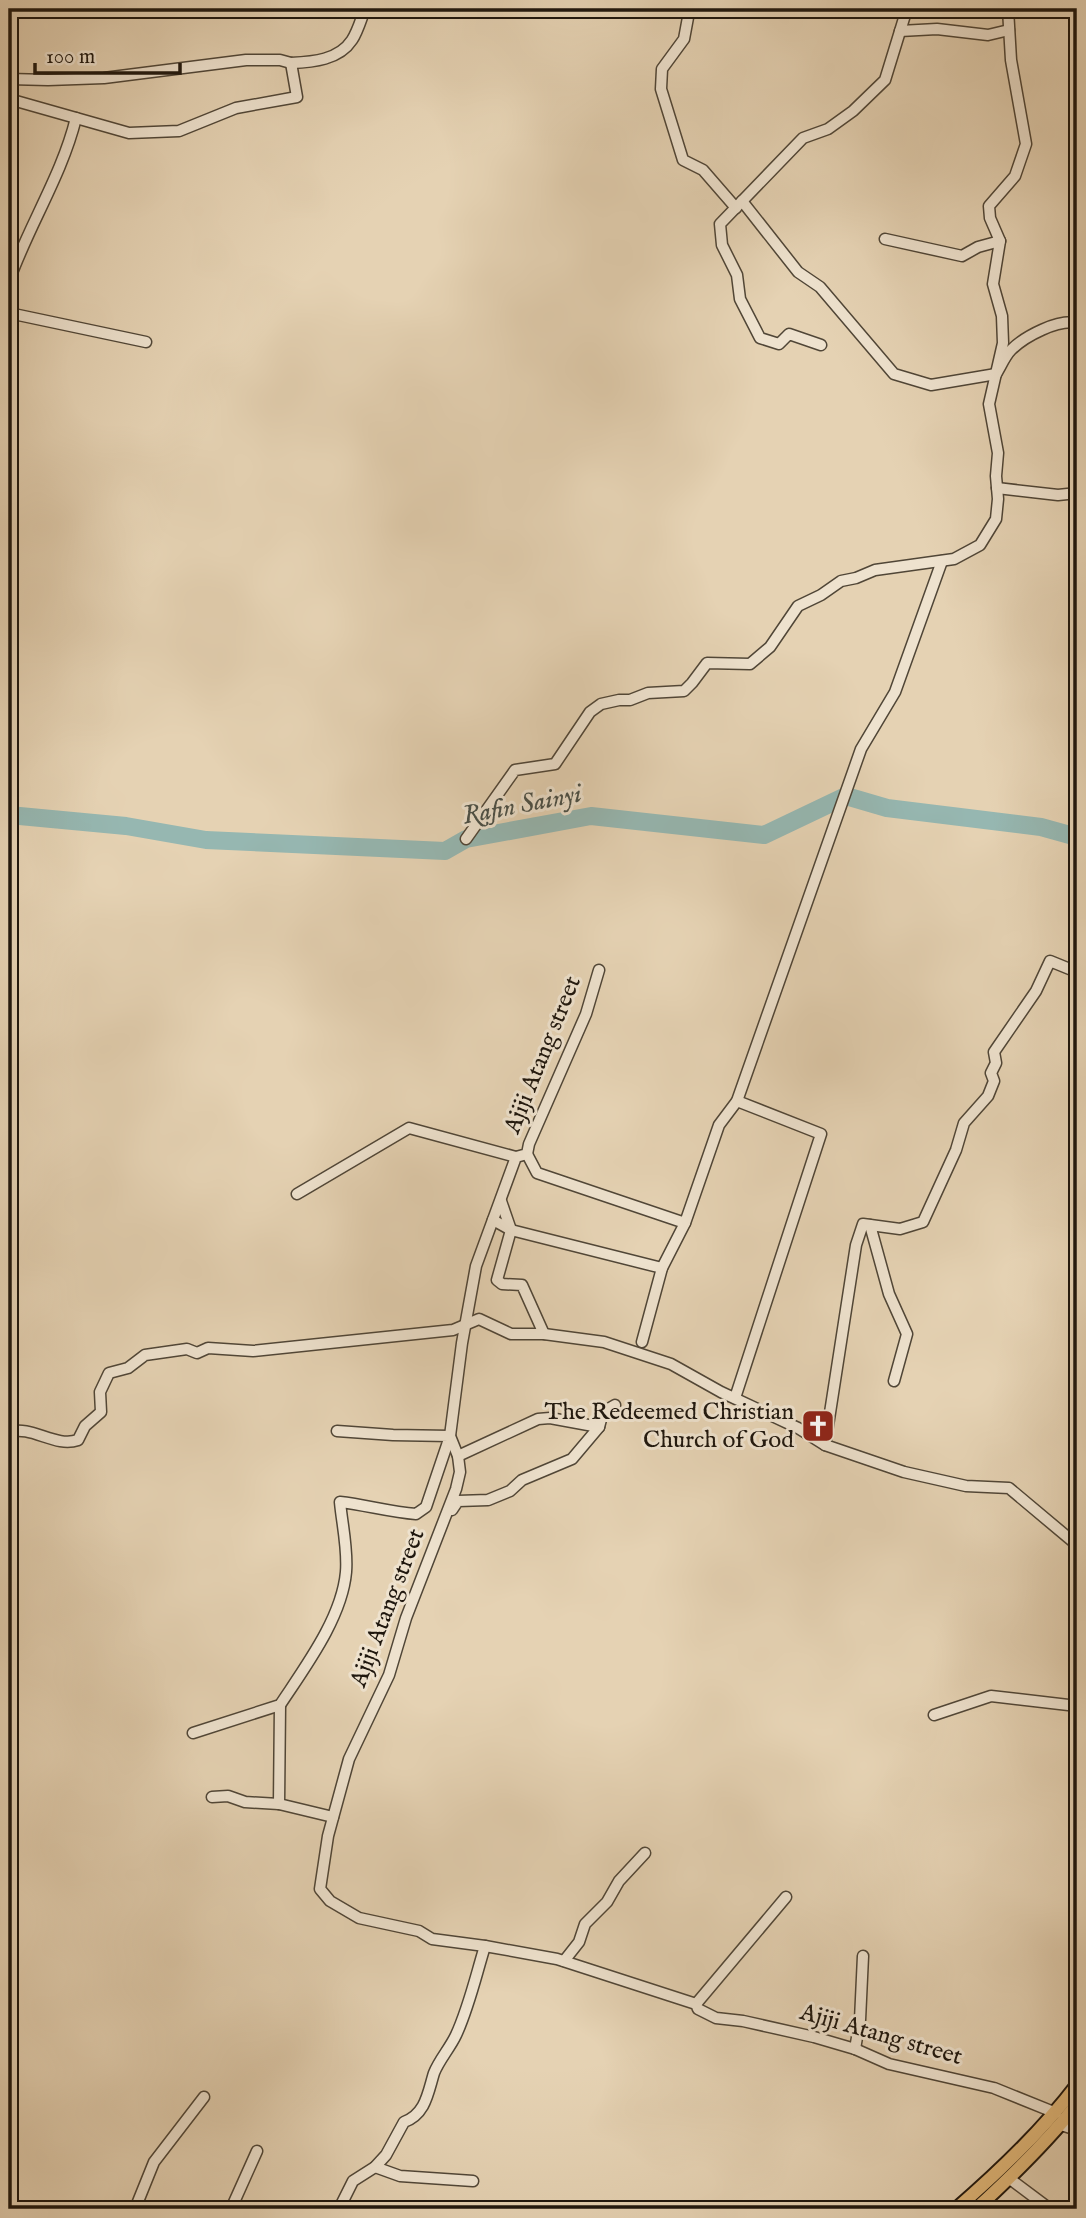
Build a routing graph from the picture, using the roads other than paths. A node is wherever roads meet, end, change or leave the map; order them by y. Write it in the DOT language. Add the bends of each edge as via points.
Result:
graph roads {
  1 [pos="365,9"];
  2 [pos="909,9"];
  3 [pos="1008,9"];
  4 [pos="688,10"];
  5 [pos="1009,30"];
  6 [pos="900,31"];
  7 [pos="291,63"];
  8 [pos="9,79"];
  9 [pos="9,99"];
  10 [pos="76,118"];
  11 [pos="739,204"];
  12 [pos="885,239"];
  13 [pos="1000,241"];
  14 [pos="9,281"];
  15 [pos="9,313"];
  16 [pos="1077,323"];
  17 [pos="146,342"];
  18 [pos="821,345"];
  19 [pos="996,374"];
  20 [pos="997,488"];
  21 [pos="1077,493"];
  22 [pos="942,561"];
  23 [pos="466,839"];
  24 [pos="599,970"];
  25 [pos="1077,972"];
  26 [pos="737,1101"];
  27 [pos="527,1154"];
  28 [pos="516,1157"];
  29 [pos="297,1194"];
  30 [pos="501,1201"];
  31 [pos="493,1220"];
  32 [pos="685,1223"];
  33 [pos="870,1225"];
  34 [pos="511,1230"];
  35 [pos="662,1268"];
  36 [pos="467,1325"];
  37 [pos="544,1334"];
  38 [pos="642,1342"];
  39 [pos="894,1381"];
  40 [pos="735,1398"];
  41 [pos="615,1405"];
  42 [pos="599,1427"];
  43 [pos="337,1430"];
  44 [pos="9,1432"];
  45 [pos="450,1436"];
  46 [pos="825,1445"];
  47 [pos="458,1456"];
  48 [pos="443,1521"];
  49 [pos="1077,1545"];
  50 [pos="280,1706"];
  51 [pos="1077,1706"];
  52 [pos="934,1715"];
  53 [pos="193,1733"];
  54 [pos="212,1797"];
  55 [pos="279,1804"];
  56 [pos="333,1817"];
  57 [pos="645,1853"];
  58 [pos="786,1897"];
  59 [pos="485,1946"];
  60 [pos="863,1956"];
  61 [pos="564,1961"];
  62 [pos="696,2004"];
  63 [pos="855,2049"];
  64 [pos="1077,2085"];
  65 [pos="204,2097"];
  66 [pos="1077,2104"];
  67 [pos="1058,2119"];
  68 [pos="1077,2130"];
  69 [pos="257,2151"];
  70 [pos="375,2167"];
  71 [pos="1010,2179"];
  72 [pos="473,2181"];
  73 [pos="135,2209"];
  74 [pos="232,2209"];
  75 [pos="339,2209"];
  76 [pos="956,2209"];
  77 [pos="976,2209"];
  78 [pos="1050,2209"];
  1 -- 7 [label="street" via="351,41 340,51 319,62"];
  2 -- 6 [label="street"];
  3 -- 5 [label="street"];
  4 -- 11 [label="street" via="684,39 662,69 661,89 684,160 703,170"];
  5 -- 6 [label="street" via="988,35 937,29"];
  5 -- 13 [label="street" via="1026,144 1015,176 989,206"];
  6 -- 11 [label="street" via="885,80 828,129 803,138"];
  7 -- 8 [label="street" via="246,60 104,78"];
  7 -- 10 [label="street" via="296,97 236,108 179,131 129,133"];
  9 -- 10 [label="street"];
  10 -- 14 [label="street" via="70,142"];
  11 -- 18 [label="street" via="720,224 722,245 737,275 740,299 760,338 779,344 789,334"];
  11 -- 19 [label="street" via="798,272 820,287 894,374 931,385"];
  12 -- 13 [label="street" via="962,256"];
  13 -- 19 [label="street" via="993,284 1002,316 1003,343"];
  15 -- 17 [label="street"];
  16 -- 19 [label="street" via="1044,328 1012,350"];
  19 -- 20 [label="street" via="989,404 998,453"];
  20 -- 21 [label="street"];
  20 -- 22 [label="street" via="996,519 980,545"];
  22 -- 23 [label="street" via="875,570 841,581 798,606 770,647 750,664 707,663 684,691 648,693 630,701 601,704 590,712 555,764 515,770"];
  22 -- 26 [label="street" via="895,692 861,748"];
  24 -- 27 [label="street, Ajiji Atang street" via="586,1014"];
  25 -- 33 [label="street" via="1050,961 1036,991 994,1052 988,1096 964,1122 923,1222 900,1229"];
  26 -- 32 [label="street" via="719,1125"];
  26 -- 40 [label="street" via="821,1134"];
  27 -- 28 [label="street, Ajiji Atang street"];
  27 -- 32 [label="street" via="537,1172"];
  28 -- 29 [label="street" via="410,1128"];
  28 -- 30 [label="street, Ajiji Atang street"];
  30 -- 31 [label="street, Ajiji Atang street"];
  30 -- 34 [label="street"];
  31 -- 34 [label="street"];
  31 -- 36 [label="street, Ajiji Atang street" via="476,1266"];
  32 -- 35 [label="street"];
  33 -- 39 [label="street" via="906,1334"];
  33 -- 46 [label="street" via="863,1224 856,1245"];
  34 -- 35 [label="street"];
  34 -- 37 [label="street" via="497,1280 522,1285"];
  35 -- 38 [label="street"];
  36 -- 37 [label="street" via="479,1319 511,1334"];
  36 -- 44 [label="street" via="253,1351 208,1348 197,1353 187,1349 145,1355 108,1373 100,1392 101,1412 78,1440 68,1443 19,1429"];
  36 -- 45 [label="street, Ajiji Atang street"];
  37 -- 40 [label="street" via="604,1342 671,1364"];
  40 -- 46 [label="street"];
  41 -- 42 [label="street" via="603,1412"];
  42 -- 47 [label="street" via="538,1419"];
  42 -- 48 [label="street" via="572,1459 488,1500 458,1501"];
  43 -- 45 [label="street"];
  45 -- 47 [label="street, Ajiji Atang street"];
  45 -- 50 [label="street" via="426,1507 416,1514 340,1502 346,1569 341,1600"];
  46 -- 49 [label="street" via="904,1472 967,1486 1009,1488"];
  47 -- 48 [label="street, Ajiji Atang street" via="460,1472"];
  48 -- 56 [label="street, Ajiji Atang street" via="389,1675 349,1759"];
  50 -- 53 [label="street"];
  50 -- 55 [label="street"];
  51 -- 52 [label="street" via="991,1696"];
  54 -- 55 [label="street"];
  55 -- 56 [label="street"];
  56 -- 59 [label="street, Ajiji Atang street" via="320,1889 330,1901 359,1917 419,1931 432,1939"];
  57 -- 61 [label="street" via="586,1924"];
  58 -- 62 [label="street"];
  59 -- 61 [label="street, Ajiji Atang street"];
  59 -- 70 [label="street" via="457,2034 421,2111 404,2122"];
  60 -- 63 [label="street"];
  61 -- 62 [label="street, Ajiji Atang street"];
  62 -- 63 [label="street, Ajiji Atang street" via="716,2018"];
  63 -- 67 [label="street, Ajiji Atang street" via="889,2064 994,2088"];
  64 -- 67 [label="main road"];
  65 -- 73 [label="street" via="154,2162"];
  66 -- 67 [label="main road"];
  67 -- 68 [label="street, Ajiji Atang street"];
  67 -- 71 [label="main road"];
  67 -- 76 [label="main road"];
  69 -- 74 [label="street"];
  70 -- 72 [label="street" via="400,2176"];
  70 -- 75 [label="street" via="354,2181"];
  71 -- 77 [label="main road"];
  71 -- 78 [label="street"];
}
